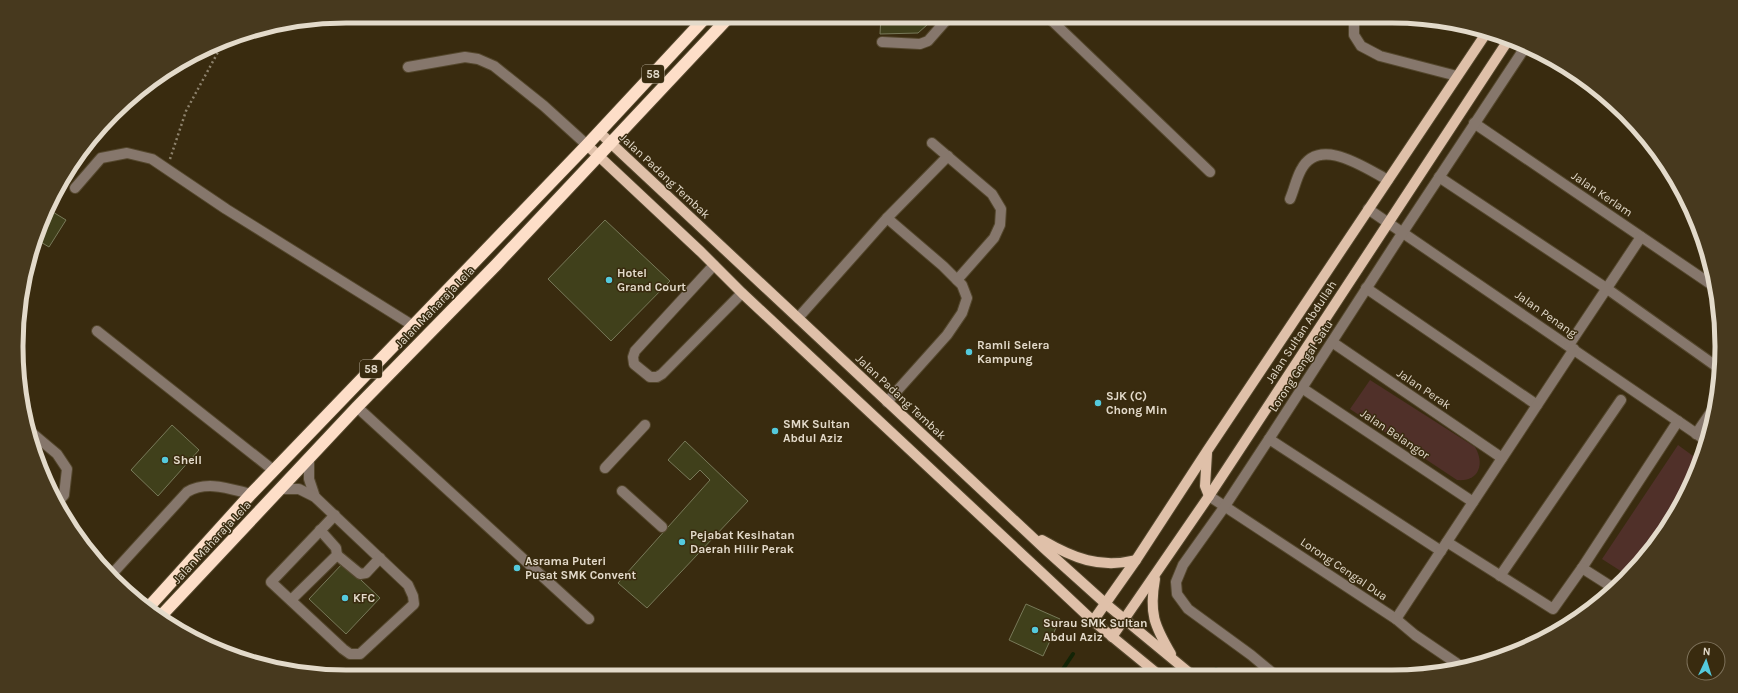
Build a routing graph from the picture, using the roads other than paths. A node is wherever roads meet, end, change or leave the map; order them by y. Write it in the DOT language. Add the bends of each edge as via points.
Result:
graph roads {
  1 [pos="700,23"];
  2 [pos="723,23"];
  3 [pos="944,23"];
  4 [pos="1054,23"];
  5 [pos="1354,23"];
  6 [pos="1484,37"];
  7 [pos="882,42"];
  8 [pos="1506,44"];
  9 [pos="1523,51"];
  10 [pos="408,67"];
  11 [pos="1457,76"];
  12 [pos="1474,123"];
  13 [pos="599,132"];
  14 [pos="611,142"];
  15 [pos="932,143"];
  16 [pos="587,145"];
  17 [pos="599,156"];
  18 [pos="948,156"];
  19 [pos="1210,172"];
  20 [pos="1439,177"];
  21 [pos="1388,180"];
  22 [pos="75,188"];
  23 [pos="1290,199"];
  24 [pos="1368,209"];
  25 [pos="887,218"];
  26 [pos="1388,222"];
  27 [pos="1403,232"];
  28 [pos="1641,237"];
  29 [pos="714,265"];
  30 [pos="957,280"];
  31 [pos="1709,283"];
  32 [pos="1366,288"];
  33 [pos="1606,288"];
  34 [pos="742,293"];
  35 [pos="798,318"];
  36 [pos="412,325"];
  37 [pos="97,331"];
  38 [pos="1332,342"];
  39 [pos="1571,347"];
  40 [pos="1714,365"];
  41 [pos="1302,388"];
  42 [pos="1621,400"];
  43 [pos="888,402"];
  44 [pos="1537,405"];
  45 [pos="357,407"];
  46 [pos="1707,418"];
  47 [pos="1678,421"];
  48 [pos="645,425"];
  49 [pos="1696,434"];
  50 [pos="36,436"];
  51 [pos="1702,438"];
  52 [pos="1269,439"];
  53 [pos="1207,451"];
  54 [pos="309,458"];
  55 [pos="1502,458"];
  56 [pos="606,468"];
  57 [pos="273,470"];
  58 [pos="280,489"];
  59 [pos="622,491"];
  60 [pos="251,494"];
  61 [pos="1209,496"];
  62 [pos="315,497"];
  63 [pos="61,499"];
  64 [pos="1473,502"];
  65 [pos="1225,506"];
  66 [pos="335,515"];
  67 [pos="662,527"];
  68 [pos="1023,529"];
  69 [pos="320,530"];
  70 [pos="1447,542"];
  71 [pos="1441,551"];
  72 [pos="336,555"];
  73 [pos="380,558"];
  74 [pos="1136,560"];
  75 [pos="1582,568"];
  76 [pos="114,571"];
  77 [pos="1155,576"];
  78 [pos="1500,576"];
  79 [pos="1610,586"];
  80 [pos="291,600"];
  81 [pos="151,604"];
  82 [pos="1106,604"];
  83 [pos="163,612"];
  84 [pos="589,619"];
  85 [pos="1125,619"];
  86 [pos="1396,619"];
  87 [pos="1093,621"];
  88 [pos="1112,637"];
  89 [pos="1176,661"];
  90 [pos="1457,664"];
  91 [pos="1153,670"];
  92 [pos="1186,670"];
  93 [pos="1269,670"];
  1 -- 13 [label="highway, Jalan Maharaja Lela / 58"];
  2 -- 14 [label="highway, Jalan Maharaja Lela / 58"];
  3 -- 7 [label="street" via="928,41 920,44"];
  4 -- 19 [label="street"];
  5 -- 11 [label="street" via="1354,36 1361,46 1380,56"];
  6 -- 11 [label="main road, Jalan Sultan Abdullah"];
  8 -- 26 [label="main road, Jalan Sultan Abdullah"];
  9 -- 12 [label="street, Lorong Gengal Satu"];
  10 -- 16 [label="street" via="465,57 478,59 494,66"];
  11 -- 21 [label="main road, Jalan Sultan Abdullah"];
  12 -- 20 [label="street, Lorong Gengal Satu"];
  12 -- 28 [label="street, Jalan Kerlam"];
  13 -- 14 [label="main road, Jalan Padang Tembak"];
  13 -- 16 [label="highway, Jalan Maharaja Lela / 58"];
  14 -- 17 [label="highway, Jalan Maharaja Lela / 58"];
  14 -- 35 [label="main road, Jalan Padang Tembak"];
  15 -- 18 [label="street"];
  16 -- 17 [label="main road"];
  16 -- 36 [label="highway, Jalan Maharaja Lela / 58"];
  17 -- 29 [label="main road"];
  17 -- 45 [label="highway, Jalan Maharaja Lela / 58"];
  18 -- 25 [label="street"];
  18 -- 30 [label="street" via="992,194 1002,209 1000,225 994,238"];
  20 -- 27 [label="street, Lorong Gengal Satu"];
  20 -- 33 [label="street"];
  21 -- 23 [label="street" via="1352,161 1334,154 1322,154 1310,160 1301,169"];
  21 -- 24 [label="main road, Jalan Sultan Abdullah"];
  22 -- 36 [label="street" via="101,158 127,153 152,159 226,209"];
  24 -- 26 [label="street, Jalan Penang"];
  24 -- 53 [label="main road, Jalan Sultan Abdullah"];
  25 -- 30 [label="street"];
  25 -- 35 [label="street"];
  26 -- 27 [label="street, Jalan Penang"];
  26 -- 61 [label="main road, Jalan Sultan Abdullah"];
  27 -- 32 [label="street, Lorong Gengal Satu"];
  27 -- 39 [label="street, Jalan Penang"];
  28 -- 31 [label="street, Jalan Kerlam"];
  28 -- 33 [label="street"];
  29 -- 34 [label="main road"];
  29 -- 34 [label="street" via="635,351 634,364 650,376 657,377 662,374"];
  30 -- 43 [label="street" via="967,298 962,313 947,335"];
  32 -- 38 [label="street, Lorong Gengal Satu"];
  32 -- 44 [label="street"];
  33 -- 39 [label="street"];
  33 -- 40 [label="street"];
  34 -- 87 [label="main road"];
  35 -- 43 [label="main road, Jalan Padang Tembak"];
  36 -- 57 [label="highway, Jalan Maharaja Lela / 58"];
  37 -- 57 [label="street"];
  38 -- 41 [label="street, Lorong Gengal Satu"];
  38 -- 55 [label="street, Jalan Perak"];
  39 -- 44 [label="street"];
  39 -- 47 [label="street, Jalan Penang"];
  41 -- 52 [label="street, Lorong Gengal Satu"];
  41 -- 64 [label="street, Jalan Belangor"];
  42 -- 78 [label="street"];
  43 -- 68 [label="main road, Jalan Padang Tembak"];
  44 -- 55 [label="street"];
  45 -- 54 [label="highway, Jalan Maharaja Lela / 58"];
  45 -- 84 [label="street"];
  46 -- 49 [label="street"];
  47 -- 49 [label="street, Jalan Penang"];
  47 -- 75 [label="street"];
  48 -- 56 [label="street"];
  49 -- 51 [label="street, Jalan Penang"];
  50 -- 63 [label="street" via="57,454 67,469 64,495"];
  52 -- 65 [label="street, Lorong Gengal Satu"];
  52 -- 71 [label="street"];
  53 -- 61 [label="main road" via="1205,486"];
  53 -- 74 [label="main road, Jalan Sultan Abdullah"];
  54 -- 58 [label="highway, Jalan Maharaja Lela / 58"];
  54 -- 62 [label="street" via="309,479"];
  55 -- 64 [label="street"];
  57 -- 60 [label="highway, Jalan Maharaja Lela / 58"];
  58 -- 62 [label="street" via="299,489"];
  58 -- 83 [label="highway, Jalan Maharaja Lela / 58"];
  59 -- 67 [label="street"];
  60 -- 76 [label="street" via="214,486 196,486 187,492"];
  60 -- 81 [label="highway, Jalan Maharaja Lela / 58"];
  61 -- 65 [label="street, Lorong Cengal Dua"];
  61 -- 77 [label="main road, Jalan Sultan Abdullah"];
  62 -- 66 [label="street"];
  64 -- 70 [label="street"];
  65 -- 86 [label="street, Lorong Cengal Dua"];
  65 -- 93 [label="street, Lorong Gengal Satu" via="1183,565 1176,582 1177,594 1188,609"];
  66 -- 69 [label="street"];
  66 -- 73 [label="street"];
  68 -- 74 [label="main road" via="1078,559 1108,564 1123,564"];
  68 -- 82 [label="main road, Jalan Padang Tembak"];
  69 -- 72 [label="street" via="336,548"];
  69 -- 80 [label="street" via="271,582"];
  70 -- 71 [label="street"];
  70 -- 78 [label="street"];
  71 -- 86 [label="street"];
  72 -- 73 [label="street" via="360,574 366,573"];
  72 -- 80 [label="street"];
  73 -- 80 [label="street" via="408,585 414,604 360,654 350,654 343,649"];
  74 -- 82 [label="main road, Jalan Sultan Abdullah"];
  75 -- 78 [label="street" via="1553,609"];
  75 -- 79 [label="street"];
  77 -- 85 [label="main road, Jalan Sultan Abdullah"];
  77 -- 89 [label="main road" via="1152,616"];
  82 -- 85 [label="main road, Jalan Padang Tembak"];
  82 -- 87 [label="main road, Jalan Sultan Abdullah"];
  85 -- 88 [label="main road, Jalan Sultan Abdullah"];
  85 -- 89 [label="main road, Jalan Padang Tembak"];
  86 -- 90 [label="street, Lorong Cengal Dua"];
  87 -- 88 [label="main road"];
  88 -- 91 [label="main road"];
  89 -- 92 [label="main road, Jalan Padang Tembak"];
}
